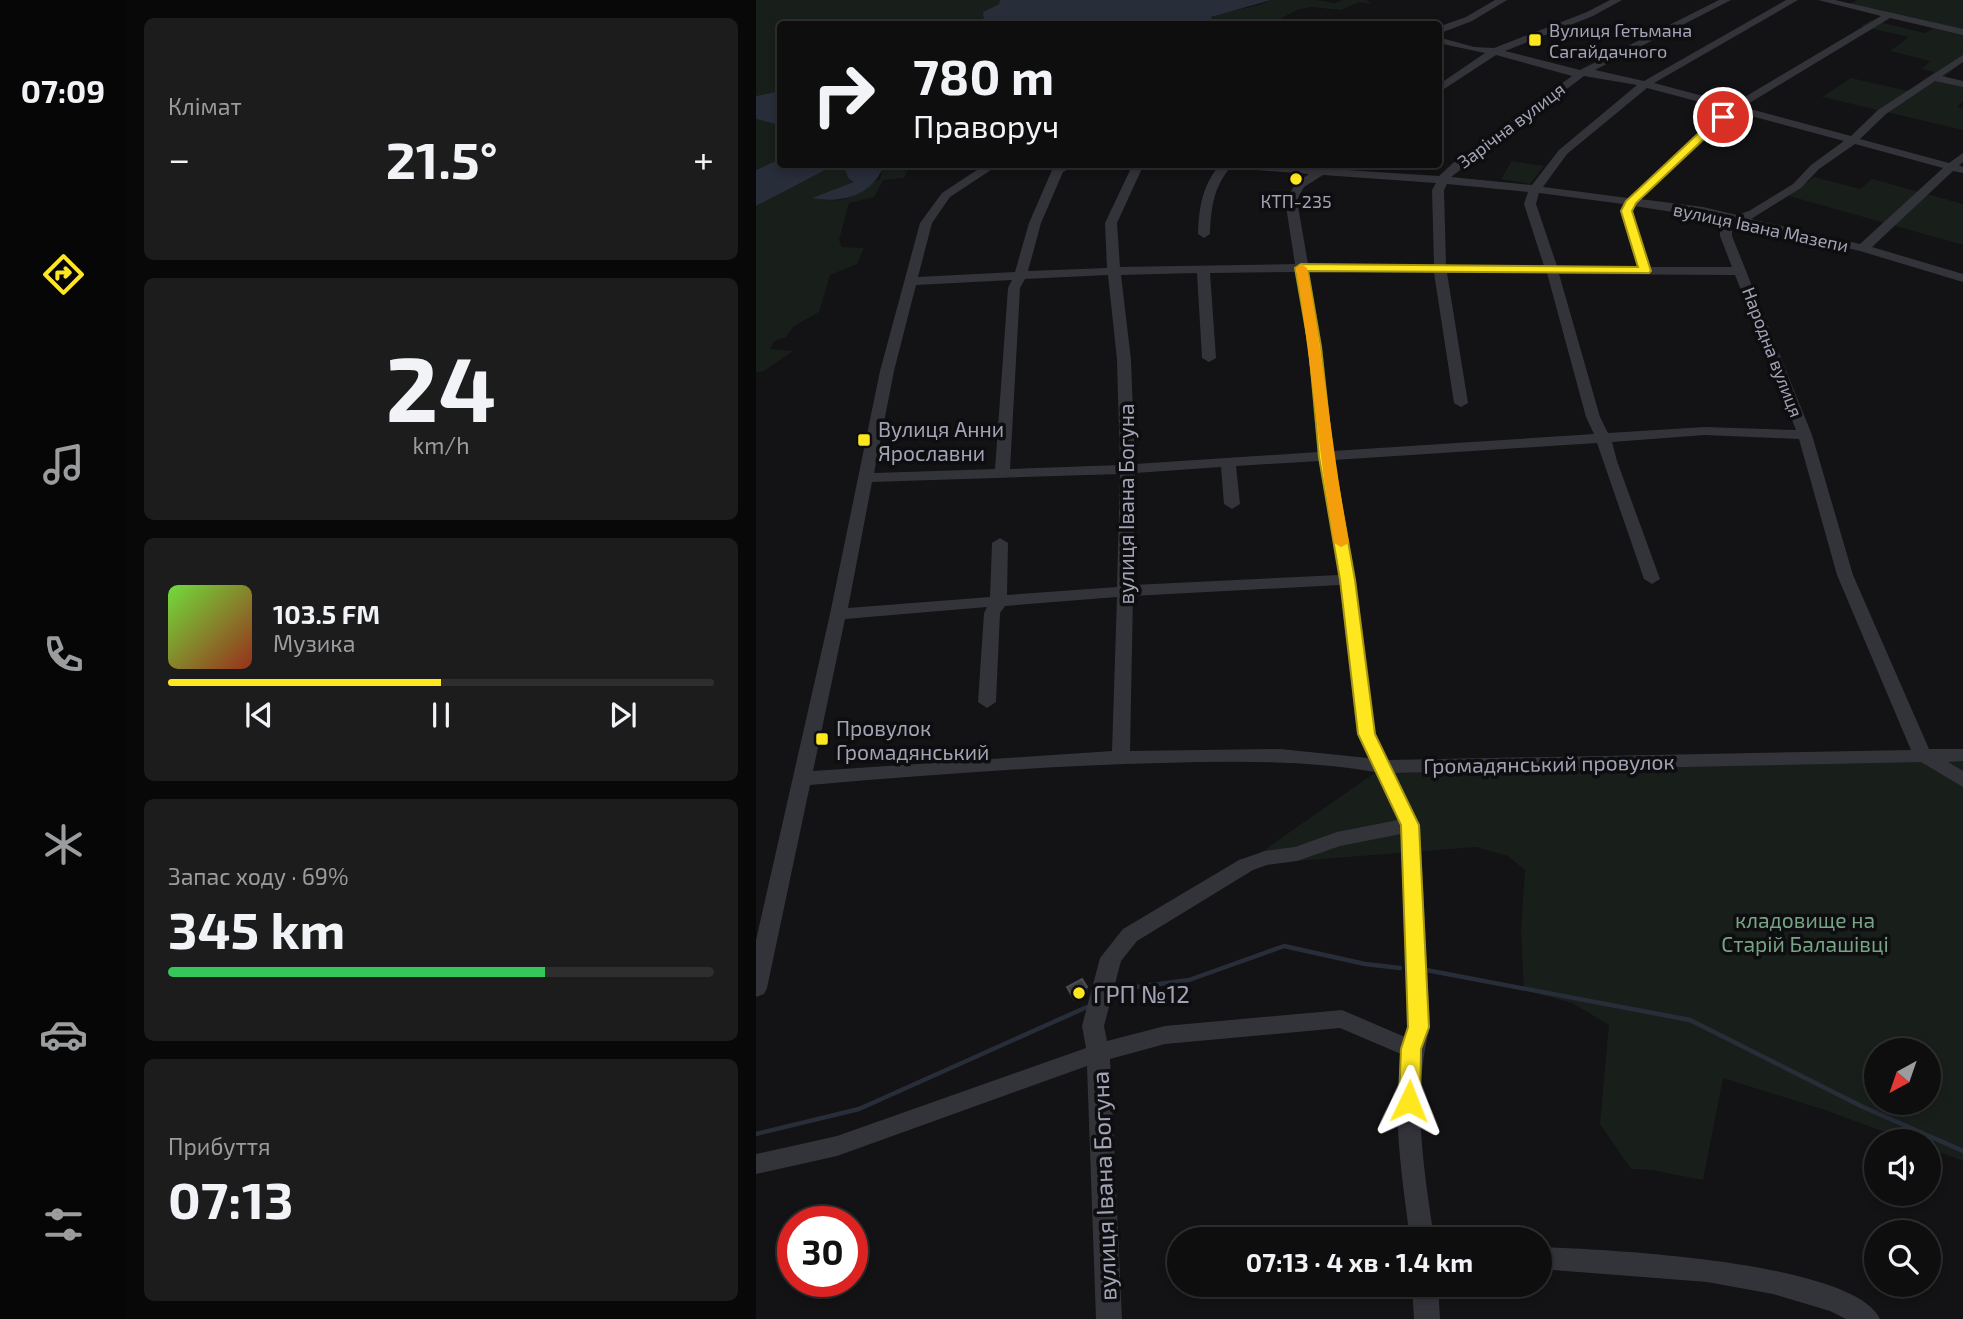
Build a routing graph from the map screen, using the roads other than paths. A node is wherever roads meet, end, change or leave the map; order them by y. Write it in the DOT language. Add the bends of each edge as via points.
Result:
graph roads {
  1 [pos="1502,0"];
  2 [pos="1617,0"];
  3 [pos="1726,0"];
  4 [pos="1793,0"];
  5 [pos="1823,0"];
  6 [pos="1889,15"];
  7 [pos="1442,29"];
  8 [pos="1963,32"];
  9 [pos="1442,41"];
  10 [pos="1495,51"];
  11 [pos="1963,58"];
  12 [pos="1582,73"];
  13 [pos="1935,78"];
  14 [pos="1645,84"];
  15 [pos="1963,84"];
  16 [pos="1442,87"];
  17 [pos="1734,108"];
  18 [pos="1852,141"];
  19 [pos="1963,156"];
  20 [pos="989,168"];
  21 [pos="1063,168"];
  22 [pos="1137,168"];
  23 [pos="1224,168"];
  24 [pos="1326,168"];
  25 [pos="1957,168"];
  26 [pos="1443,179"];
  27 [pos="1535,189"];
  28 [pos="1631,201"];
  29 [pos="1739,218"];
  30 [pos="1204,233"];
  31 [pos="1863,248"];
  32 [pos="1301,268"];
  33 [pos="1440,268"];
  34 [pos="1203,269"];
  35 [pos="1552,270"];
  36 [pos="1114,271"];
  37 [pos="1645,271"];
  38 [pos="1742,271"];
  39 [pos="1020,276"];
  40 [pos="1963,278"];
  41 [pos="910,281"];
  42 [pos="1209,358"];
  43 [pos="1461,403"];
  44 [pos="1805,435"];
  45 [pos="1604,439"];
  46 [pos="1326,457"];
  47 [pos="1227,463"];
  48 [pos="1128,469"];
  49 [pos="1002,472"];
  50 [pos="867,478"];
  51 [pos="1232,504"];
  52 [pos="1000,543"];
  53 [pos="1652,579"];
  54 [pos="1348,580"];
  55 [pos="1125,591"];
  56 [pos="998,603"];
  57 [pos="838,614"];
  58 [pos="987,702"];
  59 [pos="1923,754"];
  60 [pos="1963,755"];
  61 [pos="1121,757"];
  62 [pos="1381,767"];
  63 [pos="801,779"];
  64 [pos="1963,780"];
  65 [pos="1410,825"];
  66 [pos="756,988"];
  67 [pos="1411,1049"];
  68 [pos="1098,1053"];
  69 [pos="756,1164"];
  70 [pos="1420,1227"];
  71 [pos="1552,1259"];
  72 [pos="1426,1297"];
  73 [pos="1109,1319"];
  74 [pos="1427,1319"];
  75 [pos="1867,1319"];
  1 -- 7 [label="street"];
  2 -- 10 [label="street"];
  3 -- 12 [label="street, Зарічна вулиця"];
  4 -- 14 [label="street"];
  5 -- 6 [label="street"];
  6 -- 8 [label="street"];
  6 -- 17 [label="street"];
  9 -- 10 [label="street"];
  10 -- 12 [label="street"];
  10 -- 16 [label="street"];
  11 -- 13 [label="street"];
  12 -- 14 [label="street"];
  12 -- 26 [label="street, Зарічна вулиця"];
  13 -- 15 [label="street"];
  13 -- 18 [label="street" via="1882,112"];
  14 -- 17 [label="street"];
  14 -- 27 [label="street" via="1563,152"];
  17 -- 18 [label="street"];
  17 -- 28 [label="street"];
  18 -- 25 [label="street"];
  18 -- 29 [label="street" via="1797,186"];
  19 -- 25 [label="street"];
  20 -- 41 [label="street" via="936,206 926,223"];
  21 -- 39 [label="street" via="1058,170 1035,223"];
  22 -- 36 [label="street, вулиця Івана Богуна" via="1111,223"];
  23 -- 30 [label="street" via="1213,178"];
  24 -- 26 [label="street, вулиця Івана Мазепи"];
  24 -- 32 [label="street" via="1300,185 1291,200"];
  25 -- 31 [label="street"];
  26 -- 27 [label="street, вулиця Івана Мазепи"];
  26 -- 33 [label="street" via="1438,190"];
  27 -- 28 [label="street, вулиця Івана Мазепи"];
  27 -- 35 [label="street" via="1530,204"];
  28 -- 29 [label="street, вулиця Івана Мазепи"];
  28 -- 37 [label="street" via="1626,211"];
  29 -- 31 [label="street, вулиця Івана Мазепи"];
  29 -- 38 [label="street, Народна вулиця" via="1726,223 1726,236"];
  31 -- 40 [label="street, вулиця Івана Мазепи"];
  32 -- 33 [label="street"];
  32 -- 34 [label="street"];
  32 -- 46 [label="street" via="1315,347"];
  33 -- 35 [label="street"];
  33 -- 43 [label="street"];
  34 -- 36 [label="street"];
  34 -- 42 [label="street"];
  35 -- 37 [label="street"];
  35 -- 45 [label="street" via="1593,417"];
  36 -- 39 [label="street"];
  36 -- 48 [label="street, вулиця Івана Богуна" via="1124,360"];
  37 -- 38 [label="street"];
  38 -- 44 [label="street, Народна вулиця"];
  39 -- 41 [label="street"];
  39 -- 49 [label="street" via="1014,288"];
  41 -- 50 [label="street"];
  44 -- 45 [label="street" via="1705,431"];
  44 -- 59 [label="street, Народна вулиця" via="1845,575"];
  45 -- 46 [label="street"];
  45 -- 53 [label="street"];
  46 -- 47 [label="street"];
  46 -- 54 [label="street"];
  47 -- 48 [label="street"];
  47 -- 51 [label="street"];
  48 -- 49 [label="street"];
  48 -- 55 [label="street, вулиця Івана Богуна"];
  49 -- 50 [label="street"];
  50 -- 57 [label="street"];
  52 -- 56 [label="street"];
  54 -- 55 [label="street"];
  54 -- 62 [label="street" via="1366,734"];
  55 -- 56 [label="street"];
  55 -- 61 [label="street, вулиця Івана Богуна"];
  56 -- 57 [label="street"];
  56 -- 58 [label="street" via="992,613"];
  57 -- 63 [label="street"];
  59 -- 60 [label="street, Громадянський провулок"];
  59 -- 62 [label="street, Громадянський провулок"];
  59 -- 64 [label="street"];
  61 -- 62 [label="street, Громадянський провулок" via="1252,755"];
  61 -- 63 [label="street, Громадянський провулок"];
  62 -- 65 [label="street"];
  63 -- 66 [label="street"];
  65 -- 67 [label="street" via="1419,1014"];
  65 -- 68 [label="street" via="1337,839 1297,854 1245,865 1130,935 1111,958 1093,1026"];
  67 -- 68 [label="street" via="1342,1019 1165,1035"];
  67 -- 70 [label="street" via="1408,1127"];
  68 -- 69 [label="street" via="837,1146"];
  68 -- 73 [label="street, вулиця Івана Богуна"];
  71 -- 75 [label="street" via="1674,1265 1782,1284 1850,1305"];
  72 -- 74 [label="street"];
}
